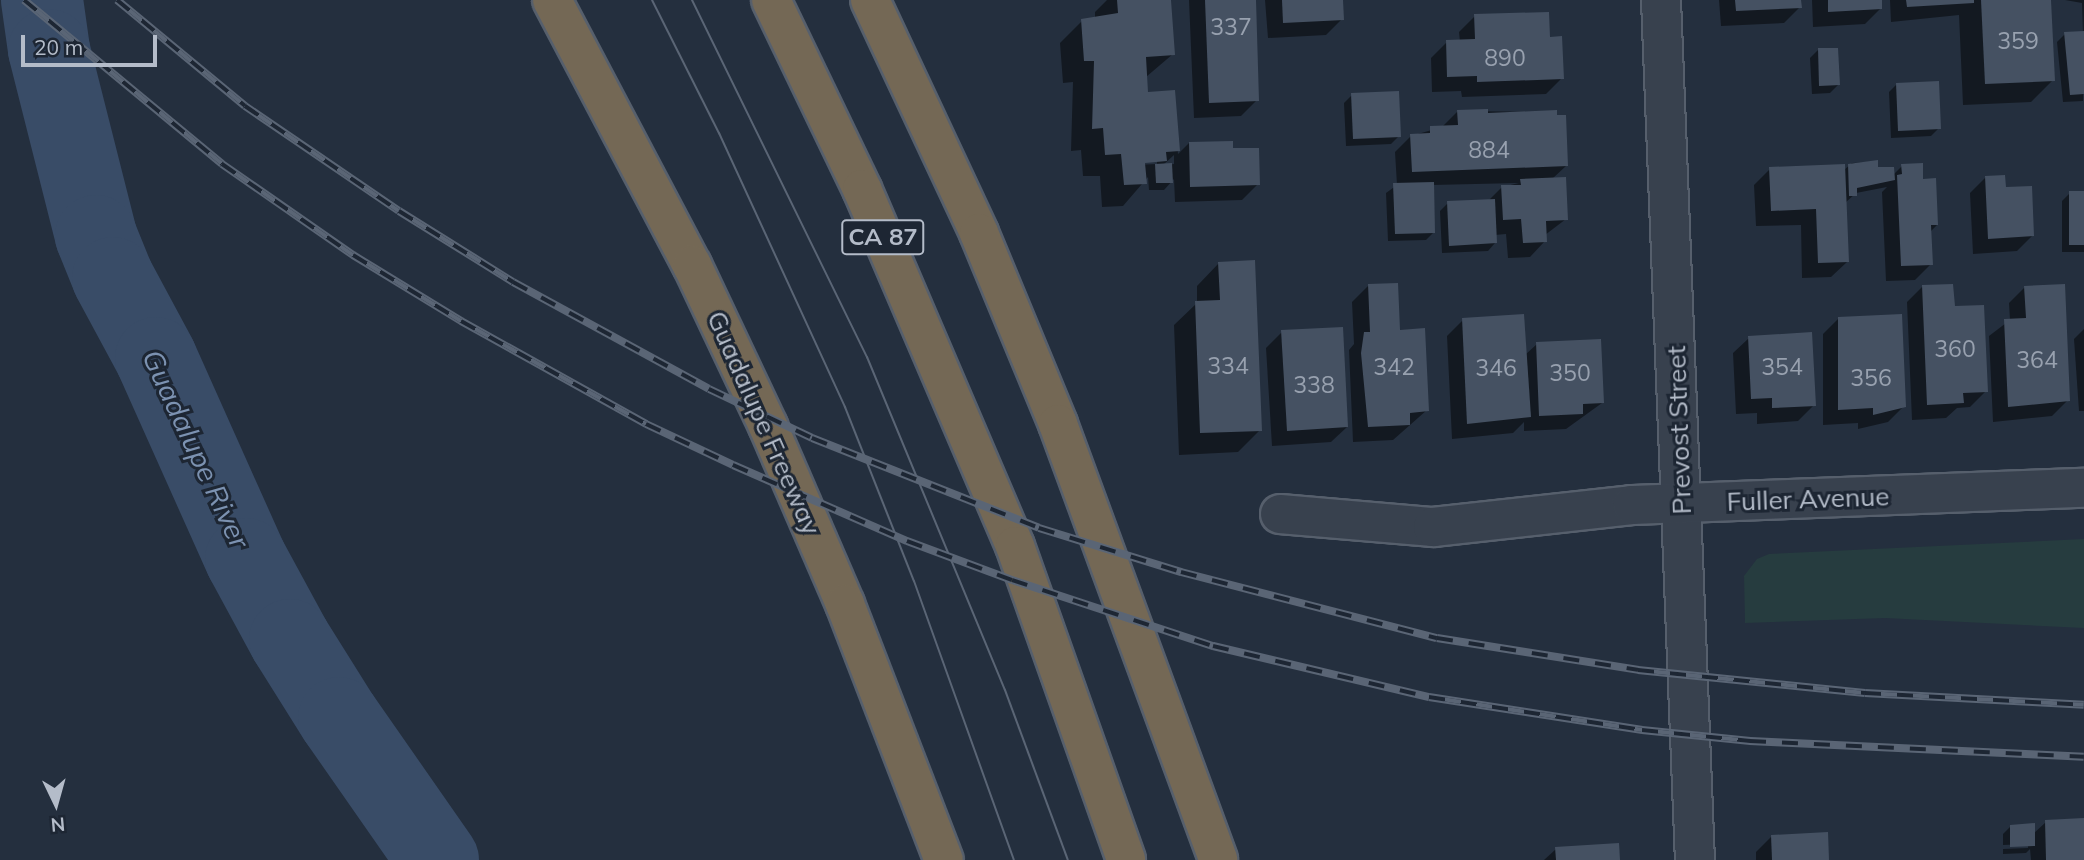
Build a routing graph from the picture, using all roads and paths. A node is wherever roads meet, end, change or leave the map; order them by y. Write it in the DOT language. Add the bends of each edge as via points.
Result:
graph roads {
  1 [pos="552,0"];
  2 [pos="771,0"];
  3 [pos="870,0"];
  4 [pos="1661,0"];
  5 [pos="2084,488"];
  6 [pos="1682,504"];
  7 [pos="1280,514"];
  8 [pos="915,783"];
  9 [pos="930,860"];
  10 [pos="944,860"];
  11 [pos="1126,860"];
  12 [pos="1218,860"];
  13 [pos="1695,860"];
  1 -- 8 [label="highway, Guadalupe Freeway" via="692,265 768,426"];
  2 -- 11 [label="highway, CA 87" via="862,189 1010,535"];
  3 -- 12 [label="highway" via="979,233 1058,424"];
  4 -- 6 [label="street, Prevost Street"];
  5 -- 6 [label="street, Fuller Avenue"];
  6 -- 7 [label="street, Fuller Avenue" via="1433,527"];
  6 -- 13 [label="street, Prevost Street"];
  8 -- 9 [label="highway"];
  8 -- 10 [label="highway, Guadalupe Freeway"];
}
